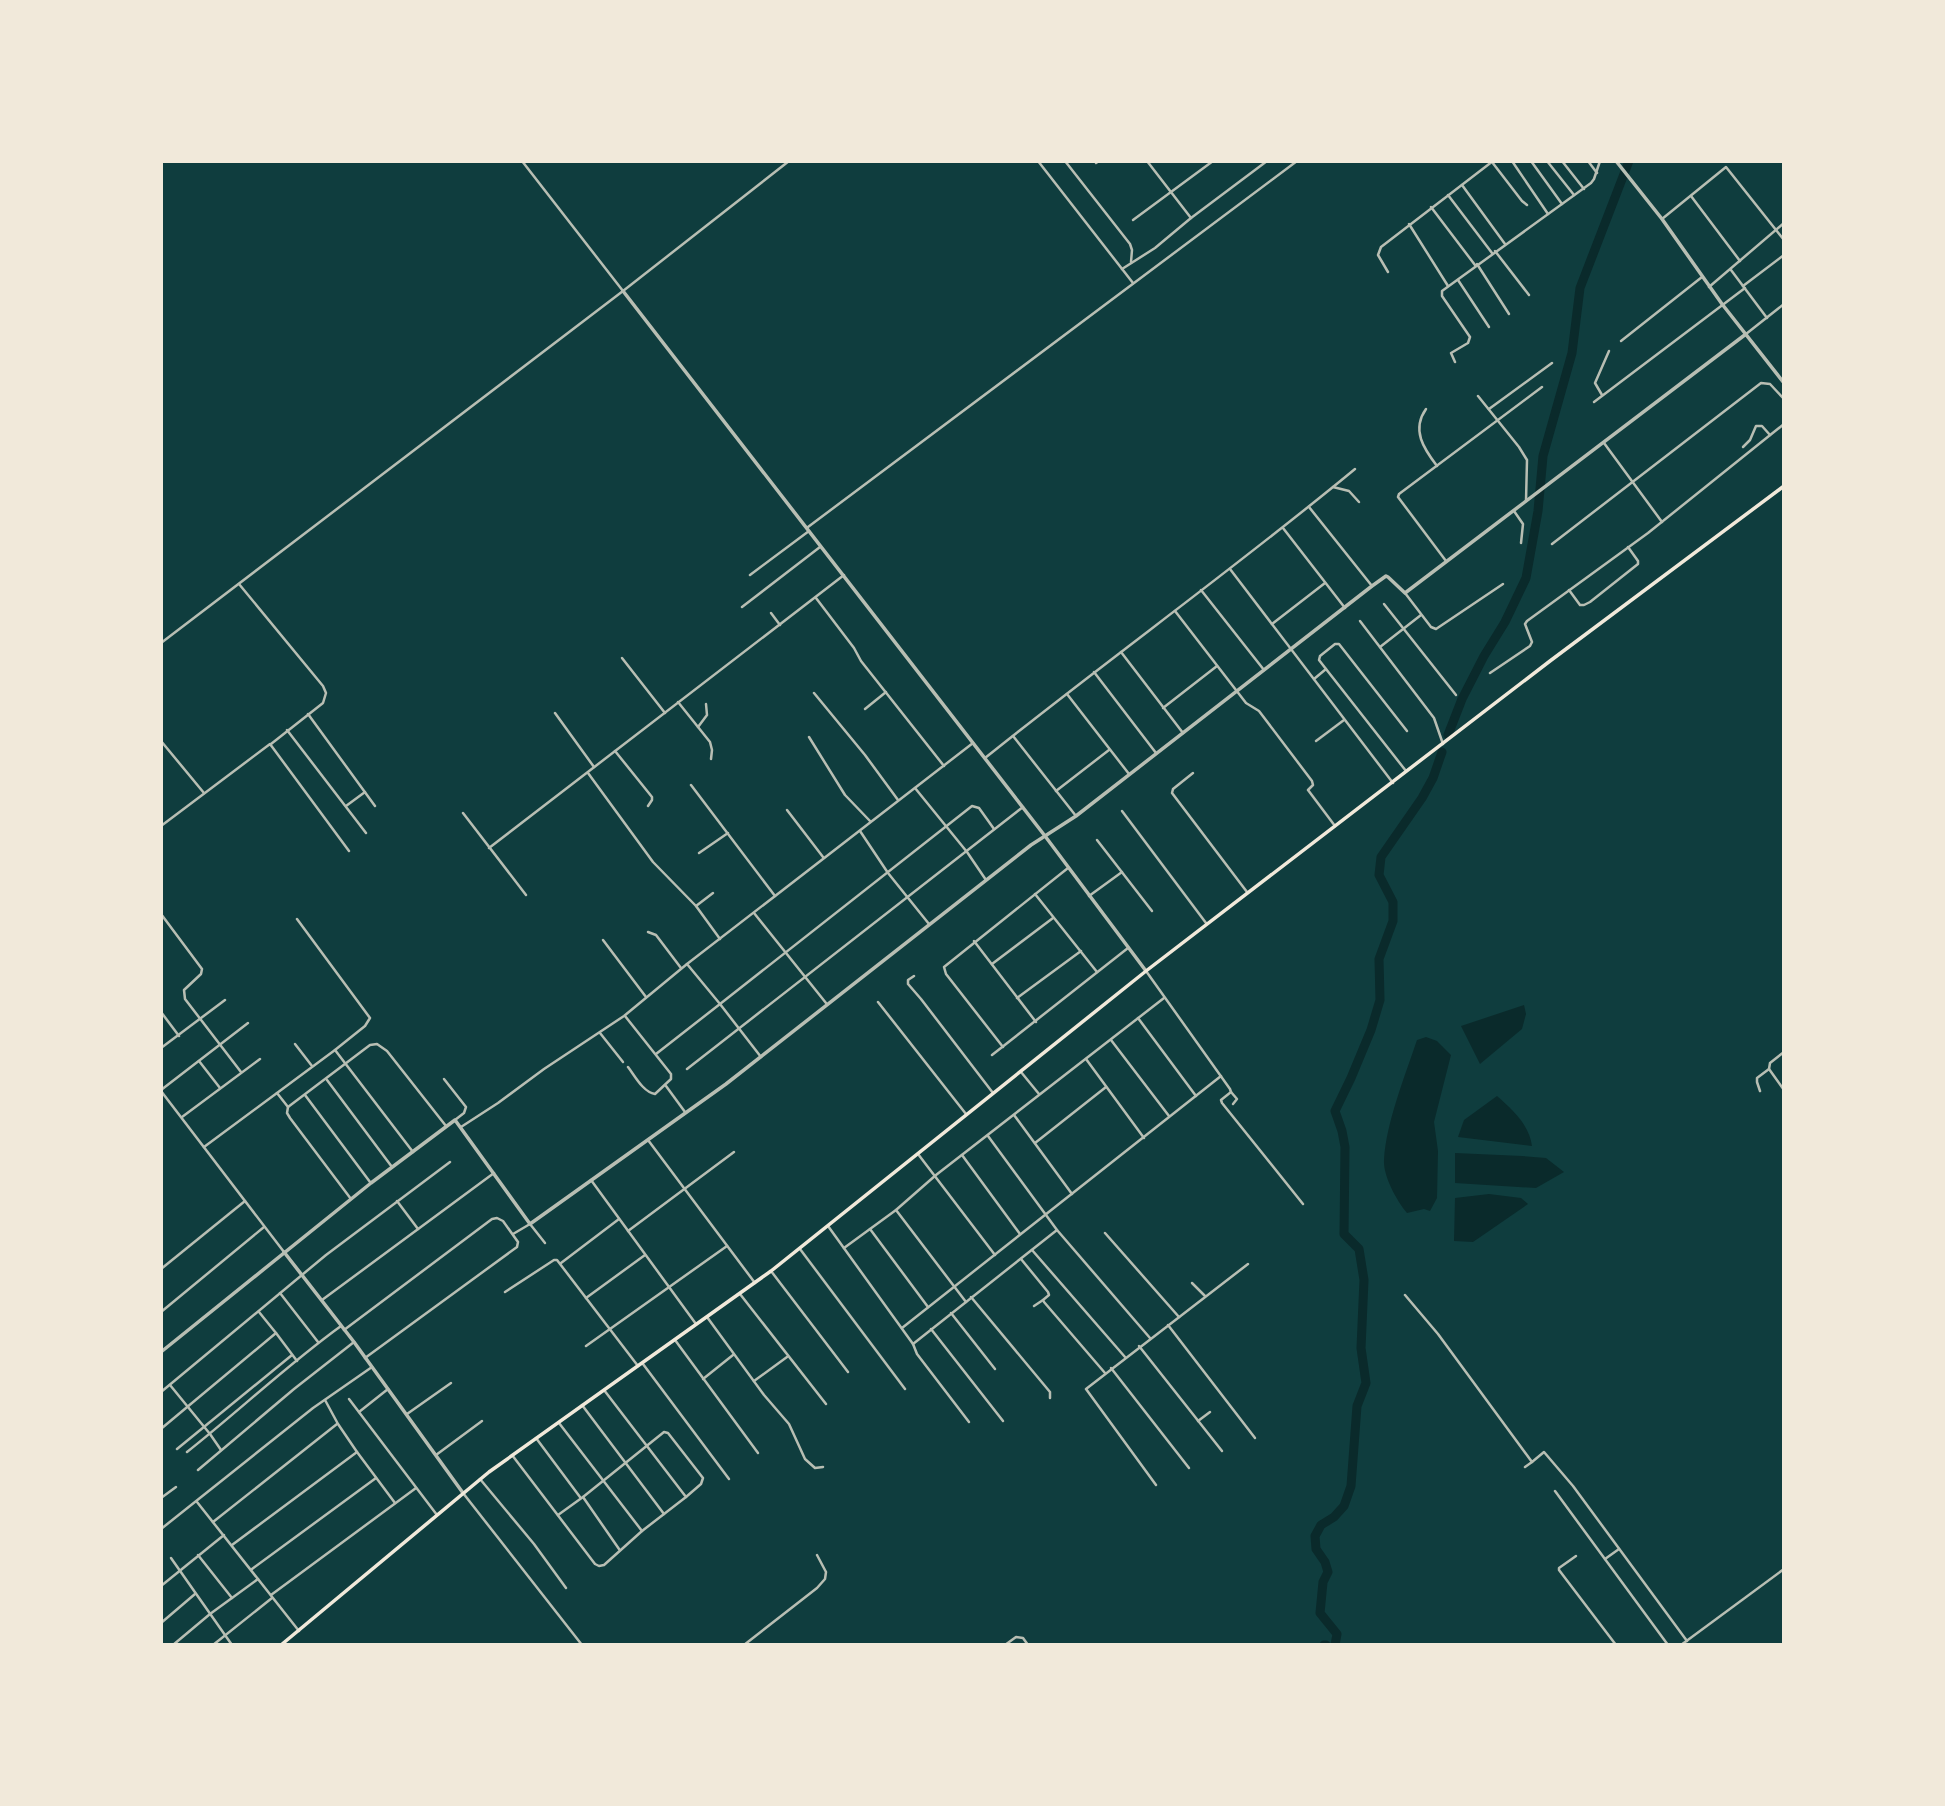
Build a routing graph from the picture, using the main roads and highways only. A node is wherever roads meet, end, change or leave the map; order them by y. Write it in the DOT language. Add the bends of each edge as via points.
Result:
graph roads {
  1 [pos="1784,486"];
  2 [pos="281,1645"];
  1 -- 2 [label="main road" via="1146,971 771,1271 480,1479"];
}
